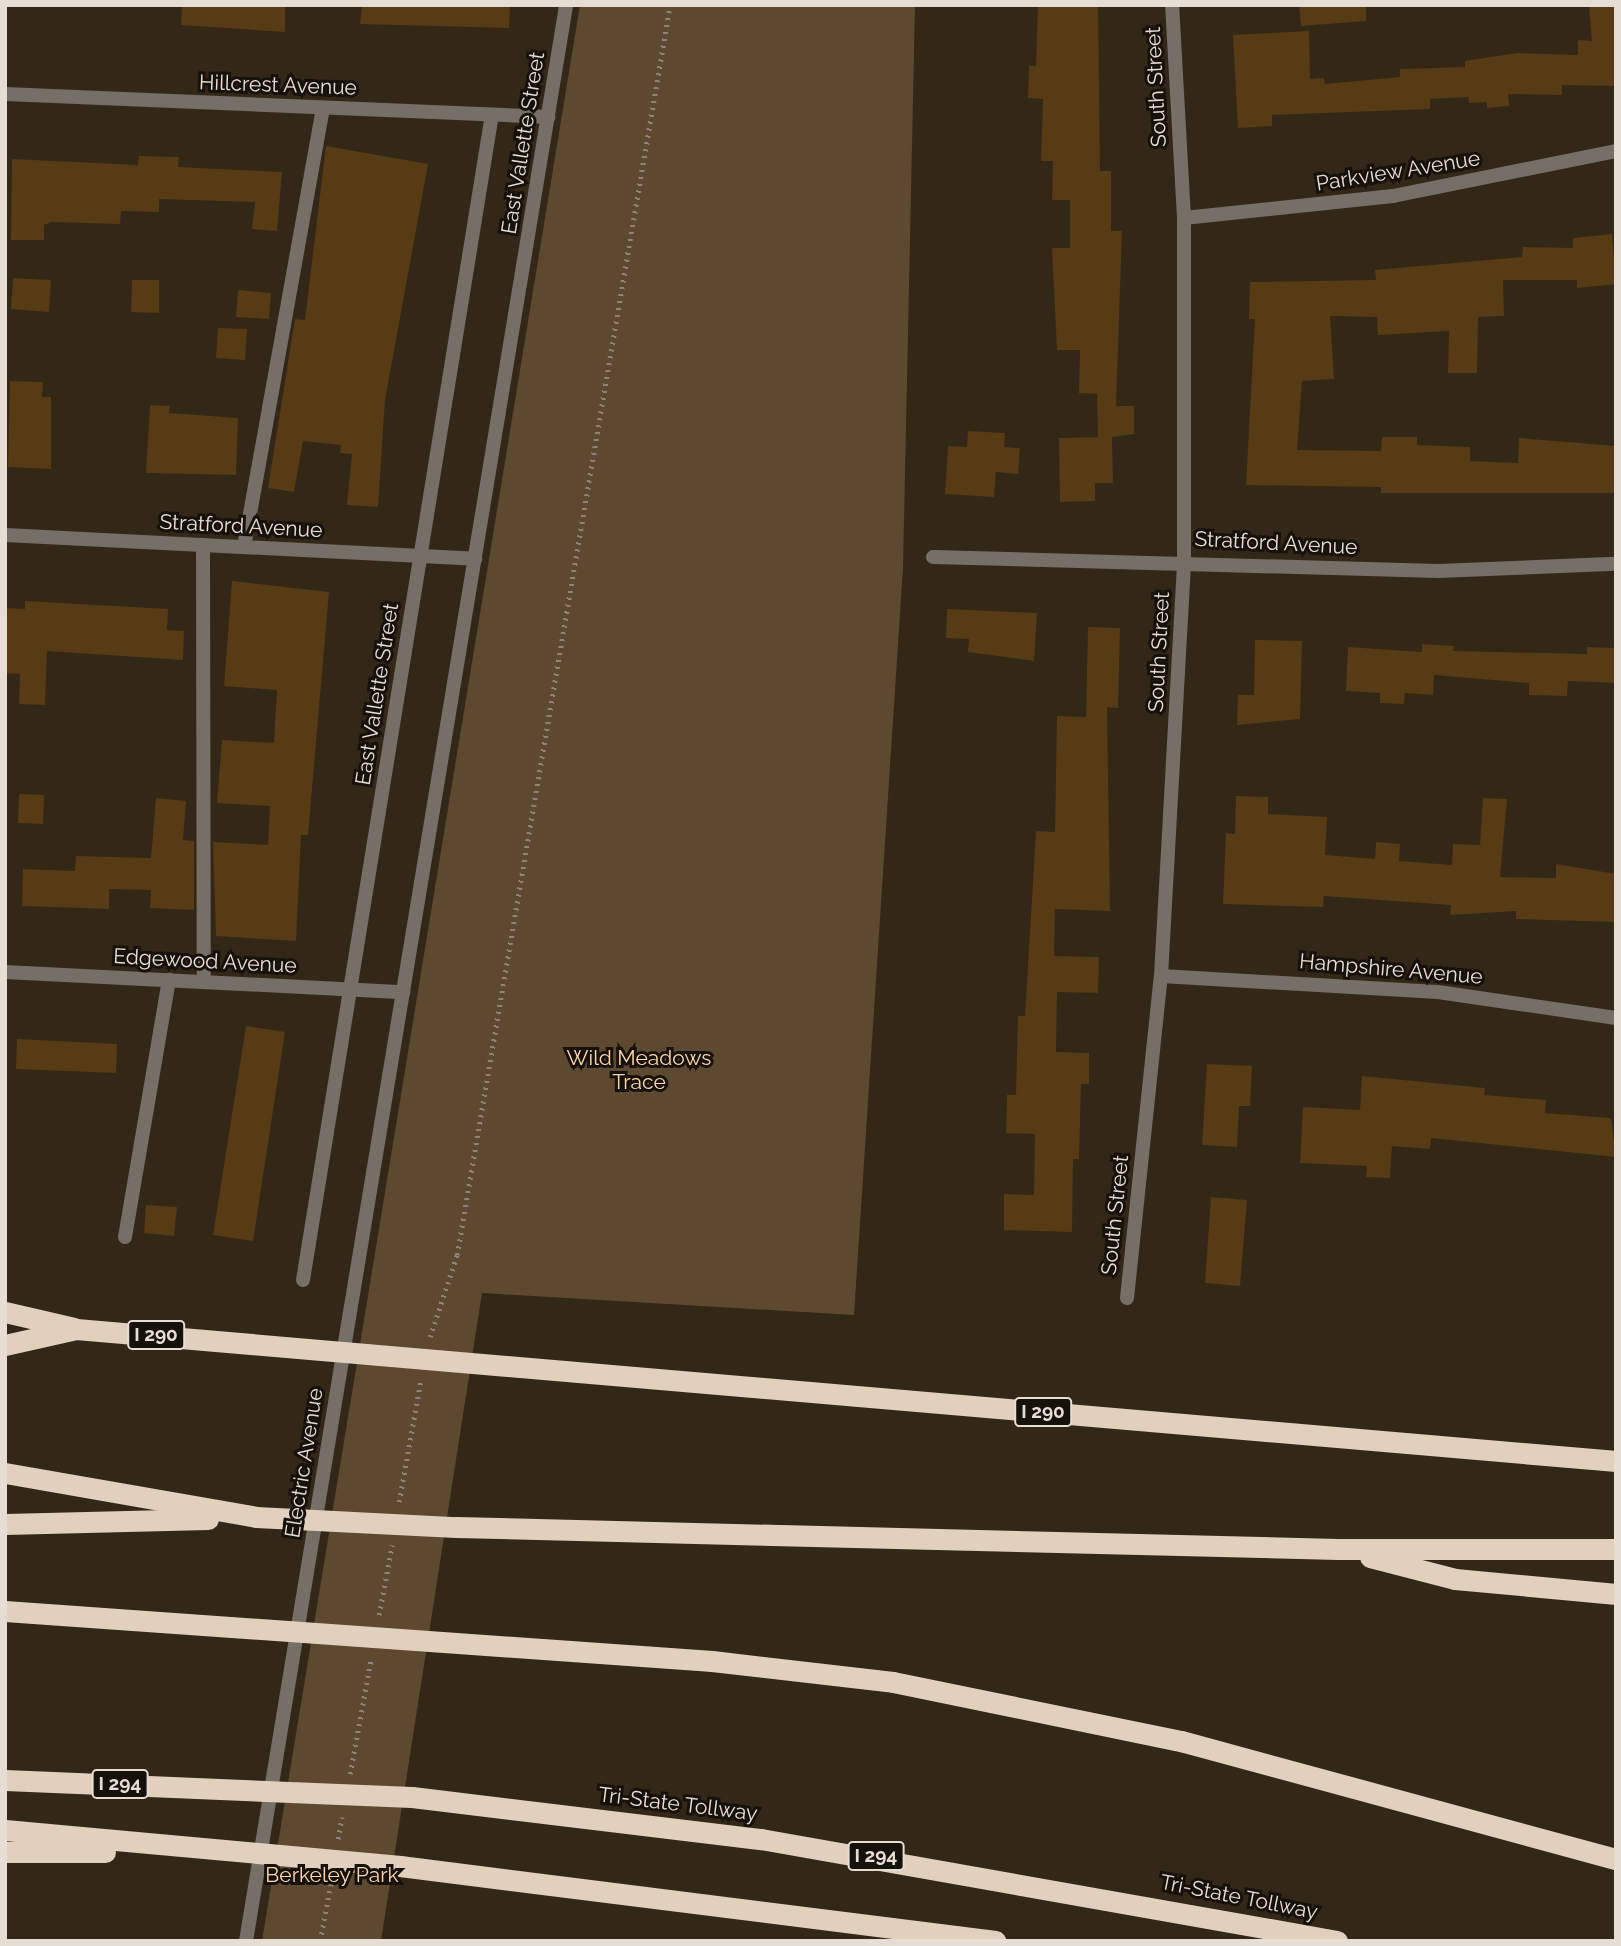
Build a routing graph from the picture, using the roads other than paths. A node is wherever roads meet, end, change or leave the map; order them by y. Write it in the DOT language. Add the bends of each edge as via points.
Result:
graph roads {
  1 [pos="566,5"];
  2 [pos="1172,5"];
  3 [pos="5,94"];
  4 [pos="323,108"];
  5 [pos="492,115"];
  6 [pos="549,117"];
  7 [pos="1616,151"];
  8 [pos="1184,218"];
  9 [pos="5,535"];
  10 [pos="203,545"];
  11 [pos="244,547"];
  12 [pos="420,556"];
  13 [pos="933,557"];
  14 [pos="475,559"];
  15 [pos="1184,559"];
  16 [pos="1616,564"];
  17 [pos="5,972"];
  18 [pos="1161,976"];
  19 [pos="169,980"];
  20 [pos="204,982"];
  21 [pos="351,989"];
  22 [pos="403,992"];
  23 [pos="1616,1018"];
  24 [pos="125,1237"];
  25 [pos="303,1280"];
  26 [pos="1127,1298"];
  27 [pos="5,1312"];
  28 [pos="76,1329"];
  29 [pos="5,1345"];
  30 [pos="1616,1461"];
  31 [pos="5,1473"];
  32 [pos="256,1517"];
  33 [pos="5,1524"];
  34 [pos="1338,1549"];
  35 [pos="1616,1549"];
  36 [pos="1616,1594"];
  37 [pos="5,1611"];
  38 [pos="5,1780"];
  39 [pos="5,1830"];
  40 [pos="5,1852"];
  41 [pos="223,1852"];
  42 [pos="1616,1859"];
  43 [pos="246,1941"];
  44 [pos="995,1941"];
  45 [pos="1337,1941"];
  1 -- 6 [label="street, East Vallette Street"];
  2 -- 8 [label="street, South Street"];
  3 -- 4 [label="street, Hillcrest Avenue"];
  4 -- 5 [label="street, Hillcrest Avenue"];
  4 -- 11 [label="street"];
  5 -- 6 [label="street, Hillcrest Avenue"];
  5 -- 12 [label="street, East Vallette Street"];
  6 -- 14 [label="street, East Vallette Street"];
  7 -- 8 [label="street, Parkview Avenue" via="1393,196"];
  8 -- 15 [label="street, South Street"];
  9 -- 10 [label="street, Stratford Avenue"];
  10 -- 11 [label="street, Stratford Avenue"];
  10 -- 20 [label="street"];
  11 -- 12 [label="street, Stratford Avenue"];
  12 -- 14 [label="street, Stratford Avenue"];
  12 -- 21 [label="street, East Vallette Street"];
  13 -- 15 [label="street, Stratford Avenue"];
  14 -- 22 [label="street, East Vallette Street"];
  15 -- 16 [label="street, Stratford Avenue" via="1438,571"];
  15 -- 18 [label="street, South Street"];
  17 -- 19 [label="street, Edgewood Avenue"];
  18 -- 23 [label="street, Hampshire Avenue" via="1438,992"];
  18 -- 26 [label="street, South Street"];
  19 -- 20 [label="street, Edgewood Avenue"];
  19 -- 24 [label="street"];
  20 -- 21 [label="street, Edgewood Avenue"];
  21 -- 22 [label="street, Edgewood Avenue"];
  21 -- 25 [label="street, East Vallette Street"];
  22 -- 43 [label="street, Electric Avenue"];
  27 -- 28 [label="highway"];
  28 -- 29 [label="highway, I 290"];
  28 -- 30 [label="highway, I 290"];
  31 -- 32 [label="highway"];
  32 -- 33 [label="highway"];
  32 -- 34 [label="highway" via="456,1527"];
  34 -- 35 [label="highway"];
  34 -- 36 [label="highway" via="1455,1578"];
  37 -- 42 [label="highway" via="712,1661 893,1682 1181,1741"];
  38 -- 45 [label="highway, Tri-State Tollway / I 294" via="412,1797 911,1861"];
  39 -- 41 [label="highway"];
  40 -- 41 [label="highway"];
  41 -- 44 [label="highway" via="400,1866"];
}
